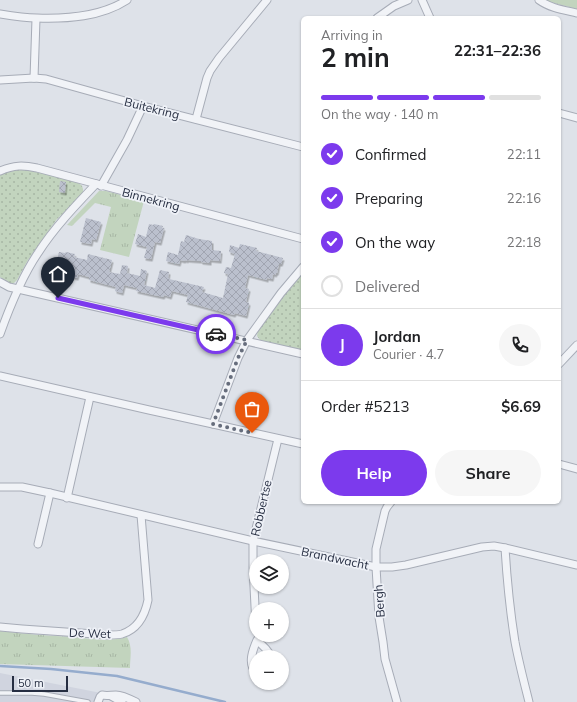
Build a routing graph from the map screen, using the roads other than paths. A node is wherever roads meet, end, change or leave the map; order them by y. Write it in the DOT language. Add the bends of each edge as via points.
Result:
graph roads {
  1 [pos="127,0"];
  2 [pos="267,0"];
  3 [pos="408,0"];
  4 [pos="422,0"];
  5 [pos="540,0"];
  6 [pos="577,13"];
  7 [pos="0,14"];
  8 [pos="380,16"];
  9 [pos="429,16"];
  10 [pos="36,18"];
  11 [pos="34,78"];
  12 [pos="0,80"];
  13 [pos="143,106"];
  14 [pos="561,114"];
  15 [pos="577,118"];
  16 [pos="196,119"];
  17 [pos="301,146"];
  18 [pos="0,171"];
  19 [pos="98,185"];
  20 [pos="301,238"];
  21 [pos="301,269"];
  22 [pos="0,282"];
  23 [pos="18,289"];
  24 [pos="0,334"];
  25 [pos="247,340"];
  26 [pos="577,345"];
  27 [pos="301,354"];
  28 [pos="561,362"];
  29 [pos="0,376"];
  30 [pos="90,397"];
  31 [pos="213,424"];
  32 [pos="278,439"];
  33 [pos="301,444"];
  34 [pos="561,465"];
  35 [pos="577,469"];
  36 [pos="0,487"];
  37 [pos="50,493"];
  38 [pos="67,498"];
  39 [pos="389,504"];
  40 [pos="141,515"];
  41 [pos="253,541"];
  42 [pos="38,544"];
  43 [pos="505,548"];
  44 [pos="577,565"];
  45 [pos="376,567"];
  46 [pos="255,602"];
  47 [pos="0,627"];
  48 [pos="0,693"];
  49 [pos="110,696"];
  50 [pos="88,702"];
  51 [pos="98,702"];
  52 [pos="122,702"];
  53 [pos="136,702"];
  54 [pos="397,702"];
  55 [pos="529,702"];
  1 -- 10 [label="street" via="97,13 63,18"];
  2 -- 16 [label="street" via="210,71"];
  3 -- 8 [label="street"];
  4 -- 9 [label="street"];
  5 -- 6 [label="street" via="551,6"];
  7 -- 10 [label="street"];
  10 -- 11 [label="street"];
  11 -- 12 [label="street, Buitekring"];
  11 -- 13 [label="street, Buitekring" via="46,79"];
  13 -- 16 [label="street, Buitekring"];
  13 -- 19 [label="street" via="127,140"];
  14 -- 15 [label="street"];
  16 -- 17 [label="street, Buitekring"];
  18 -- 19 [label="street, Binnekring" via="14,166 28,167"];
  19 -- 20 [label="street, Binnekring"];
  19 -- 23 [label="street" via="58,225 37,254"];
  21 -- 25 [label="street"];
  22 -- 23 [label="street"];
  23 -- 24 [label="street"];
  23 -- 25 [label="street"];
  25 -- 27 [label="street"];
  25 -- 31 [label="street"];
  26 -- 28 [label="street"];
  29 -- 30 [label="street"];
  30 -- 31 [label="street"];
  30 -- 38 [label="street"];
  31 -- 32 [label="street"];
  32 -- 33 [label="street"];
  32 -- 41 [label="street, Robbertse"];
  34 -- 35 [label="street"];
  36 -- 37 [label="street, Brandwacht"];
  37 -- 38 [label="street, Brandwacht"];
  37 -- 42 [label="street"];
  38 -- 40 [label="street, Brandwacht"];
  39 -- 45 [label="street, Bergh" via="385,511 378,541"];
  40 -- 41 [label="street, Brandwacht"];
  40 -- 47 [label="street, De Wet" via="148,600 143,617 137,625 122,634 109,636"];
  41 -- 45 [label="street, Brandwacht"];
  41 -- 46 [label="street, Robbertse"];
  43 -- 44 [label="street, Brandwacht"];
  43 -- 45 [label="street, Brandwacht" via="482,547 406,565"];
  43 -- 55 [label="street" via="515,642"];
  45 -- 54 [label="street, Bergh" via="379,617 388,671"];
  48 -- 50 [label="lane" via="32,692"];
  49 -- 51 [label="street" via="102,695"];
  49 -- 52 [label="street"];
  49 -- 53 [label="street" via="117,695"];
}
